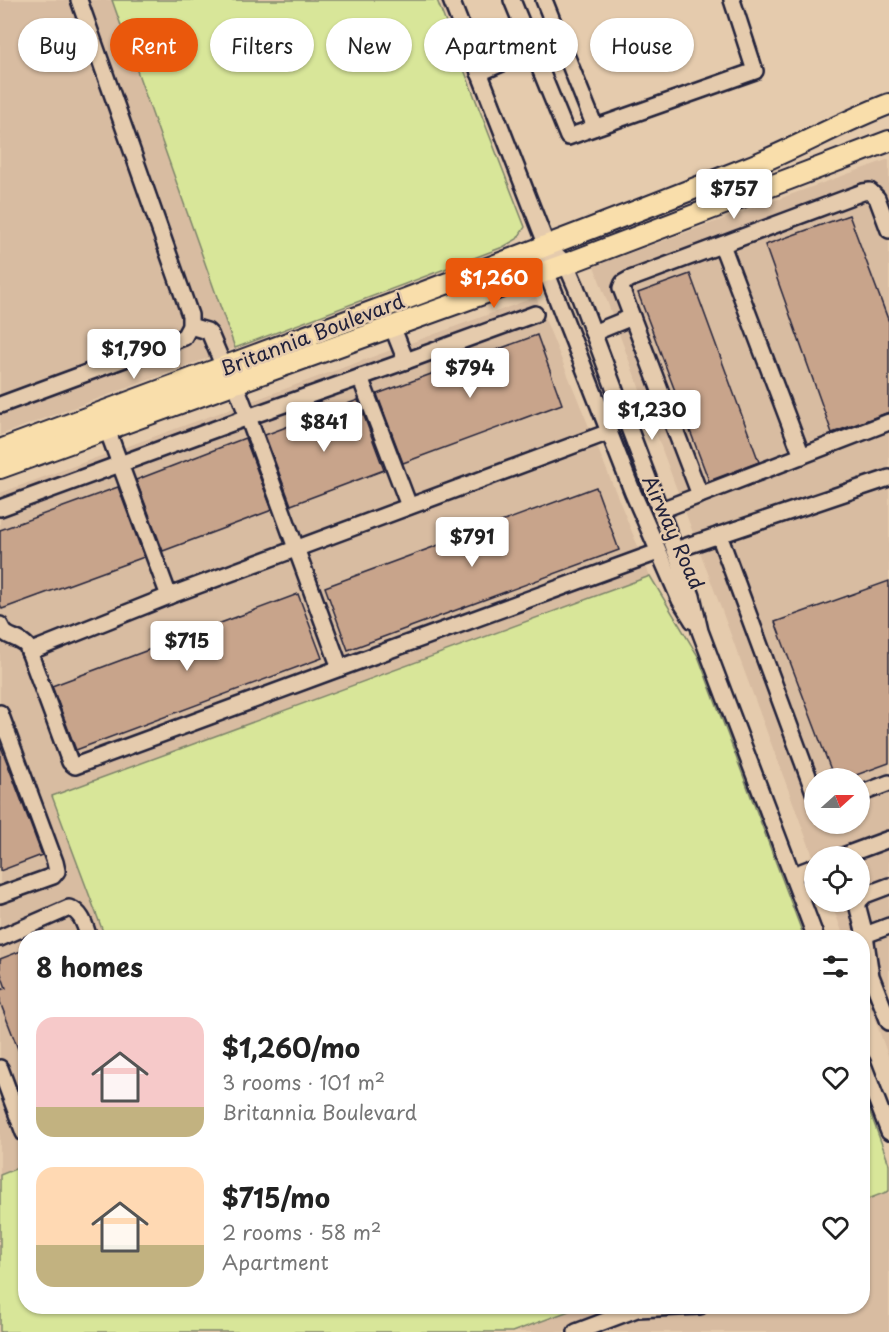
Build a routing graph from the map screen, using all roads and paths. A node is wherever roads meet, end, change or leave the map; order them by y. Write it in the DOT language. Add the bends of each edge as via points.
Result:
graph roads {
  1 [pos="79,0"];
  2 [pos="451,0"];
  3 [pos="512,0"];
  4 [pos="544,0"];
  5 [pos="732,0"];
  6 [pos="519,18"];
  7 [pos="551,18"];
  8 [pos="541,72"];
  9 [pos="574,72"];
  10 [pos="479,73"];
  11 [pos="889,104"];
  12 [pos="596,127"];
  13 [pos="889,141"];
  14 [pos="889,230"];
  15 [pos="722,245"];
  16 [pos="547,246"];
  17 [pos="566,264"];
  18 [pos="546,271"];
  19 [pos="535,314"];
  20 [pos="632,317"];
  21 [pos="190,326"];
  22 [pos="392,326"];
  23 [pos="593,333"];
  24 [pos="406,361"];
  25 [pos="229,375"];
  26 [pos="360,377"];
  27 [pos="0,405"];
  28 [pos="248,417"];
  29 [pos="889,422"];
  30 [pos="107,429"];
  31 [pos="609,432"];
  32 [pos="0,450"];
  33 [pos="802,456"];
  34 [pos="120,465"];
  35 [pos="0,468"];
  36 [pos="889,478"];
  37 [pos="700,495"];
  38 [pos="409,506"];
  39 [pos="0,508"];
  40 [pos="661,510"];
  41 [pos="719,535"];
  42 [pos="296,549"];
  43 [pos="675,550"];
  44 [pos="658,552"];
  45 [pos="169,596"];
  46 [pos="0,625"];
  47 [pos="700,631"];
  48 [pos="28,652"];
  49 [pos="340,668"];
  50 [pos="0,713"];
  51 [pos="805,768"];
  52 [pos="889,783"];
  53 [pos="870,790"];
  54 [pos="889,839"];
  55 [pos="870,846"];
  56 [pos="804,871"];
  57 [pos="793,876"];
  58 [pos="889,886"];
  59 [pos="870,893"];
  60 [pos="0,895"];
  61 [pos="859,912"];
  62 [pos="889,926"];
  63 [pos="18,930"];
  64 [pos="18,930"];
  65 [pos="86,930"];
  66 [pos="813,930"];
  67 [pos="864,930"];
  68 [pos="870,933"];
  69 [pos="0,938"];
  70 [pos="870,968"];
  71 [pos="889,1022"];
  72 [pos="0,1068"];
  73 [pos="870,1083"];
  74 [pos="18,1117"];
  75 [pos="889,1132"];
  76 [pos="624,1314"];
  77 [pos="576,1332"];
  1 -- 21 [label="street" via="190,315"];
  2 -- 10 [label="street, Airway Road"];
  3 -- 6 [label="street"];
  4 -- 7 [label="street"];
  5 -- 12 [label="street" via="755,71"];
  8 -- 12 [label="street" via="568,137"];
  9 -- 12 [label="street"];
  10 -- 16 [label="street, Airway Road"];
  11 -- 16 [label="main road, Britannia Boulevard" via="753,166"];
  13 -- 17 [label="main road, Britannia Boulevard"];
  14 -- 15 [label="street" via="877,198 870,191"];
  15 -- 20 [label="street" via="623,283 621,288"];
  15 -- 33 [label="street"];
  16 -- 17 [label="street, Airway Road"];
  16 -- 18 [label="street, Airway Road"];
  16 -- 25 [label="main road, Britannia Boulevard"];
  17 -- 18 [label="main road, Britannia Boulevard"];
  17 -- 23 [label="street, Airway Road"];
  18 -- 22 [label="main road, Britannia Boulevard"];
  18 -- 31 [label="street, Airway Road"];
  19 -- 24 [label="street"];
  20 -- 23 [label="street"];
  20 -- 37 [label="street"];
  21 -- 25 [label="street" via="210,334"];
  21 -- 27 [label="street" via="184,337"];
  22 -- 24 [label="street"];
  22 -- 25 [label="main road, Britannia Boulevard"];
  23 -- 40 [label="street, Airway Road"];
  24 -- 26 [label="street"];
  25 -- 28 [label="street"];
  25 -- 30 [label="main road, Britannia Boulevard"];
  25 -- 32 [label="main road, Britannia Boulevard"];
  26 -- 28 [label="street"];
  26 -- 38 [label="street"];
  28 -- 34 [label="street"];
  28 -- 42 [label="street"];
  29 -- 33 [label="street"];
  30 -- 34 [label="street"];
  30 -- 35 [label="main road, Britannia Boulevard"];
  31 -- 38 [label="street"];
  31 -- 44 [label="street, Airway Road"];
  33 -- 37 [label="street"];
  34 -- 39 [label="street"];
  34 -- 45 [label="street"];
  36 -- 41 [label="street"];
  37 -- 40 [label="street"];
  38 -- 42 [label="street"];
  40 -- 43 [label="street, Airway Road"];
  41 -- 43 [label="street"];
  41 -- 51 [label="street"];
  42 -- 45 [label="street"];
  42 -- 49 [label="street"];
  43 -- 47 [label="street, Airway Road"];
  44 -- 47 [label="street, Airway Road" via="680,600"];
  44 -- 49 [label="street"];
  45 -- 48 [label="street"];
  46 -- 48 [label="street" via="7,636 22,641"];
  47 -- 57 [label="street, Airway Road"];
  48 -- 49 [label="street" via="70,762 75,766"];
  50 -- 60 [label="street" via="57,871 53,876"];
  52 -- 53 [label="street"];
  54 -- 55 [label="street"];
  56 -- 57 [label="street"];
  57 -- 66 [label="street, Airway Road"];
  58 -- 59 [label="street"];
  61 -- 67 [label="street"];
  62 -- 68 [label="street"];
  63 -- 65 [label="street" via="69,908 81,916"];
  64 -- 69 [label="street"];
  70 -- 71 [label="street"];
  72 -- 74 [label="street"];
  73 -- 75 [label="street"];
  76 -- 77 [label="street"];
}
